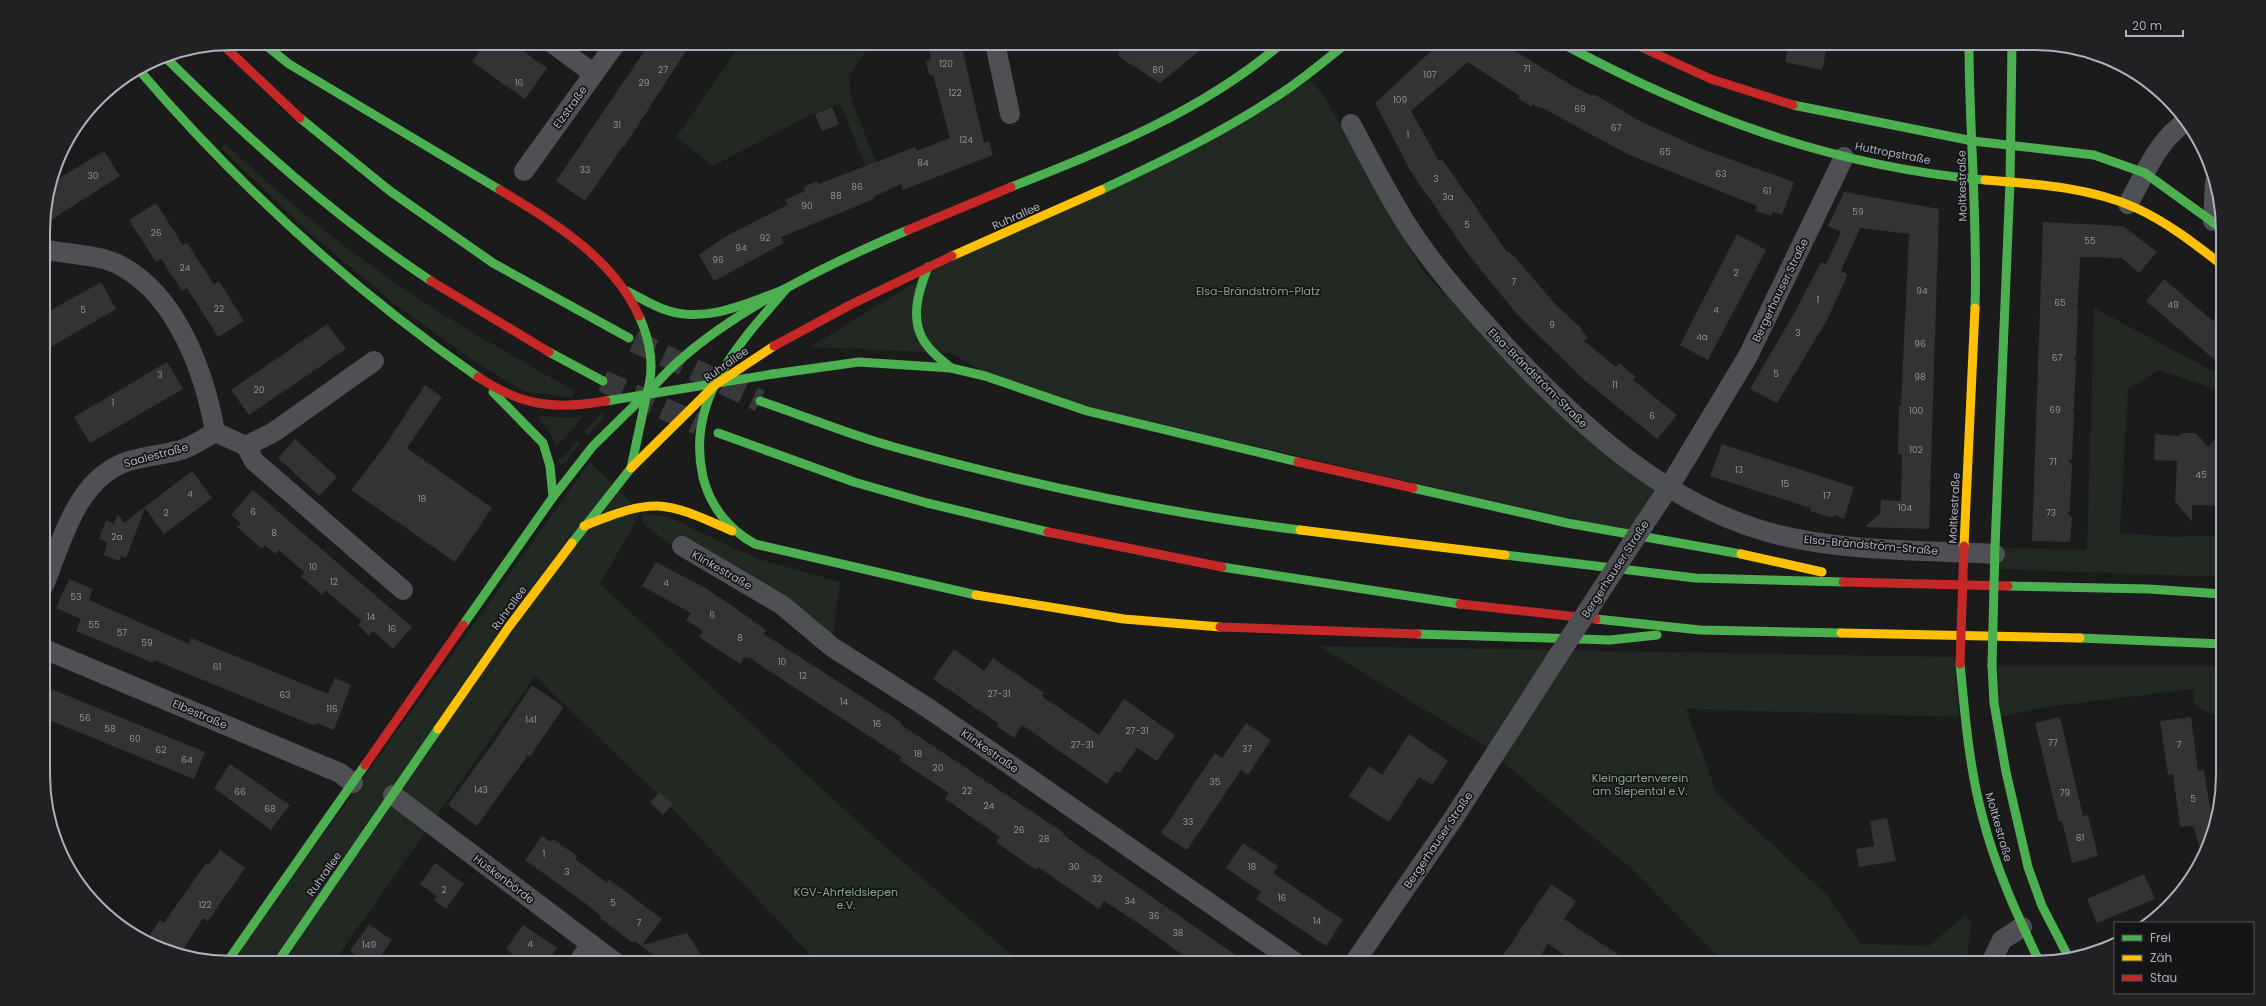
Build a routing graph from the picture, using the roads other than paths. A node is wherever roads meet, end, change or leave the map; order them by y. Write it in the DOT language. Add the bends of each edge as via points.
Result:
graph roads {
  1 [pos="228,50"];
  2 [pos="272,50"];
  3 [pos="561,50"];
  4 [pos="611,50"];
  5 [pos="996,50"];
  6 [pos="1273,50"];
  7 [pos="1338,50"];
  8 [pos="1574,50"];
  9 [pos="1647,50"];
  10 [pos="1969,50"];
  11 [pos="2012,50"];
  12 [pos="170,61"];
  13 [pos="142,73"];
  14 [pos="594,74"];
  15 [pos="1010,114"];
  16 [pos="1351,124"];
  17 [pos="2181,125"];
  18 [pos="1973,141"];
  19 [pos="2011,145"];
  20 [pos="1844,157"];
  21 [pos="524,171"];
  22 [pos="2145,173"];
  23 [pos="1975,178"];
  24 [pos="2010,182"];
  25 [pos="2128,204"];
  26 [pos="2216,223"];
  27 [pos="50,251"];
  28 [pos="2216,261"];
  29 [pos="928,267"];
  30 [pos="786,289"];
  31 [pos="627,291"];
  32 [pos="628,338"];
  33 [pos="374,361"];
  34 [pos="952,368"];
  35 [pos="480,378"];
  36 [pos="603,381"];
  37 [pos="715,384"];
  38 [pos="647,393"];
  39 [pos="760,401"];
  40 [pos="215,432"];
  41 [pos="718,433"];
  42 [pos="246,446"];
  43 [pos="631,468"];
  44 [pos="1669,487"];
  45 [pos="553,497"];
  46 [pos="584,526"];
  47 [pos="737,533"];
  48 [pos="682,546"];
  49 [pos="1964,549"];
  50 [pos="1995,550"];
  51 [pos="50,571"];
  52 [pos="1870,583"];
  53 [pos="403,590"];
  54 [pos="2216,594"];
  55 [pos="1700,630"];
  56 [pos="2216,644"];
  57 [pos="50,652"];
  58 [pos="353,783"];
  59 [pos="393,795"];
  60 [pos="2022,927"];
  61 [pos="591,944"];
  62 [pos="2066,953"];
  63 [pos="232,956"];
  64 [pos="282,956"];
  65 [pos="583,956"];
  66 [pos="607,956"];
  67 [pos="1286,956"];
  68 [pos="1359,956"];
  69 [pos="1994,956"];
  70 [pos="2036,956"];
  1 -- 32 [label="main road" via="294,113 390,191 493,263"];
  2 -- 31 [label="main road" via="289,64 550,221 603,264"];
  3 -- 14 [label="street"];
  4 -- 14 [label="street, Elzstraße"];
  5 -- 15 [label="street"];
  6 -- 30 [label="main road" via="1247,71 1160,122 1082,159 899,232"];
  7 -- 29 [label="main road, Ruhrallee" via="1289,88 1229,126 1173,156"];
  8 -- 20 [label="main road, Huttropstraße" via="1628,79 1711,116 1760,134"];
  9 -- 18 [label="main road" via="1710,79 1783,103"];
  10 -- 18 [label="main road, Moltkestraße" via="1969,110"];
  11 -- 19 [label="main road, Moltkestraße"];
  12 -- 36 [label="main road" via="284,168 383,247 490,318"];
  13 -- 35 [label="main road" via="210,149 276,215 393,316"];
  14 -- 21 [label="street, Elzstraße"];
  16 -- 44 [label="street, Elsa-Brändström-Straße" via="1416,238 1458,295 1551,394 1588,428"];
  17 -- 22 [label="street" via="2162,146"];
  18 -- 19 [label="main road"];
  18 -- 23 [label="main road, Moltkestraße"];
  19 -- 22 [label="main road" via="2094,155"];
  19 -- 24 [label="main road, Moltkestraße"];
  20 -- 23 [label="main road, Huttropstraße" via="1947,176"];
  20 -- 44 [label="street, Bergerhauser Straße" via="1748,356"];
  22 -- 25 [label="street"];
  22 -- 26 [label="main road"];
  23 -- 24 [label="main road, Huttropstraße"];
  23 -- 49 [label="main road, Moltkestraße" via="1974,305"];
  24 -- 25 [label="main road, Huttropstraße" via="2088,192"];
  24 -- 50 [label="main road, Moltkestraße"];
  25 -- 28 [label="main road, Huttropstraße" via="2154,218"];
  27 -- 40 [label="street" via="98,258 123,266 149,286 178,325 197,361 210,402"];
  29 -- 34 [label="main road" via="920,288 915,322 928,348"];
  29 -- 37 [label="main road, Ruhrallee" via="777,344"];
  30 -- 31 [label="main road" via="704,314 670,311"];
  30 -- 37 [label="main road" via="737,346"];
  30 -- 38 [label="main road" via="703,342 681,359"];
  31 -- 38 [label="main road" via="641,317 648,342 652,374"];
  33 -- 42 [label="street" via="274,432"];
  34 -- 37 [label="main road" via="859,362"];
  34 -- 52 [label="main road" via="984,376 1087,411 1353,475 1566,523 1758,557"];
  35 -- 38 [label="main road" via="511,396 539,405 567,407"];
  35 -- 45 [label="main road" via="543,443 550,466"];
  37 -- 38 [label="main road"];
  37 -- 43 [label="main road, Ruhrallee"];
  37 -- 47 [label="main road" via="698,434 698,462 708,494 721,516"];
  38 -- 43 [label="main road"];
  38 -- 45 [label="main road" via="593,446"];
  39 -- 52 [label="main road" via="893,447 1035,483 1213,520 1695,578"];
  40 -- 42 [label="street"];
  40 -- 51 [label="street, Saalestraße" via="179,451 129,461 109,470 81,499"];
  41 -- 55 [label="main road" via="809,467 927,503 1118,548 1283,578 1476,607"];
  42 -- 53 [label="street" via="254,461"];
  43 -- 46 [label="main road, Ruhrallee"];
  44 -- 49 [label="street, Elsa-Brändström-Straße" via="1683,497 1738,522 1807,542 1943,551"];
  44 -- 68 [label="street, Bergerhauser Straße, bridge" via="1453,819"];
  45 -- 58 [label="main road"];
  46 -- 47 [label="main road" via="636,507 654,505 676,508"];
  46 -- 59 [label="main road, Ruhrallee" via="508,628"];
  47 -- 55 [label="main road" via="768,549 978,595 1062,611 1155,623 1610,640"];
  48 -- 67 [label="street, Klinkestraße" via="782,605 832,647 928,708"];
  49 -- 50 [label="street, Elsa-Brändström-Straße"];
  49 -- 60 [label="main road, Moltkestraße, bridge" via="1960,664 1969,747 1982,815 2002,877"];
  50 -- 62 [label="main road, Moltkestraße, bridge" via="1992,665 1994,703 2006,772 2028,867 2042,906"];
  52 -- 54 [label="main road" via="2149,589"];
  55 -- 56 [label="main road"];
  57 -- 58 [label="street, Elbestraße" via="340,773"];
  58 -- 63 [label="main road"];
  59 -- 61 [label="street, Hüskenbörde"];
  59 -- 64 [label="main road, Ruhrallee"];
  60 -- 69 [label="street" via="2002,940"];
  60 -- 70 [label="main road, Moltkestraße"];
  61 -- 65 [label="street"];
  61 -- 66 [label="street, Hüskenbörde"];
}
